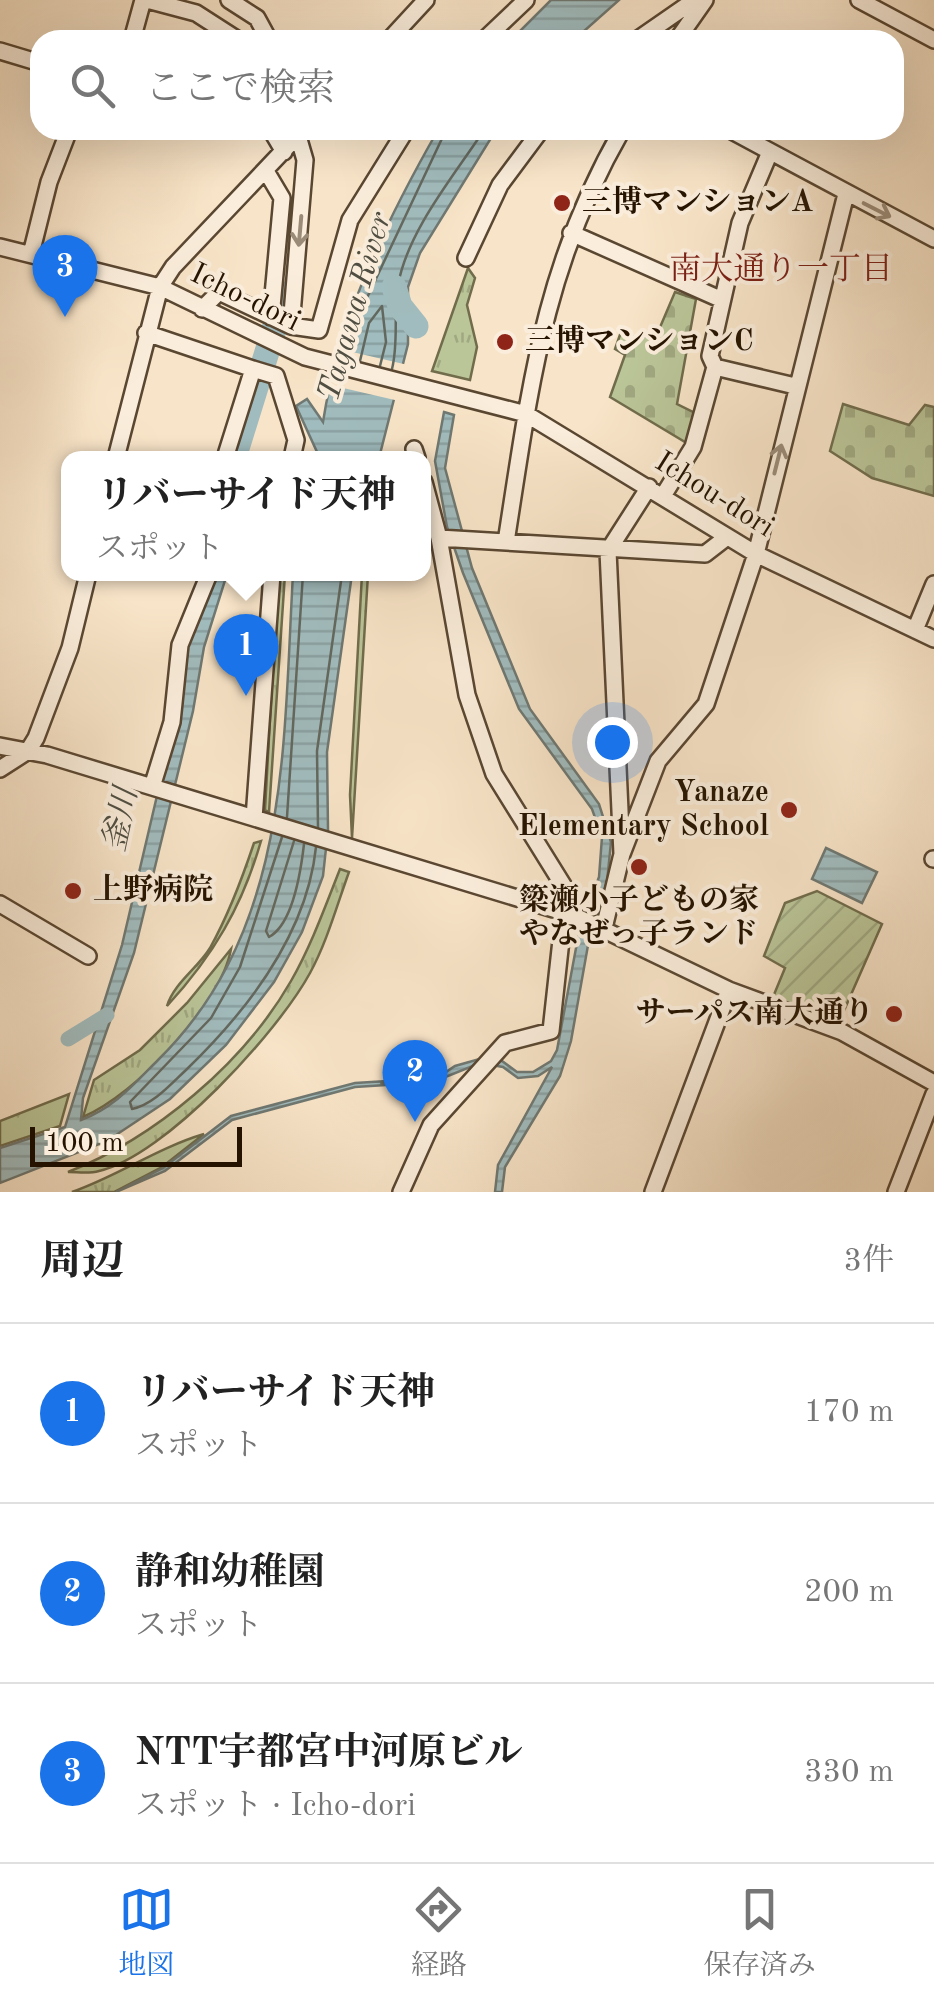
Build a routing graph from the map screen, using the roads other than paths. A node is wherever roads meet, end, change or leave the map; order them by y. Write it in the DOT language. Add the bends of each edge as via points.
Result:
graph roads {
  1 [pos="145,0"];
  2 [pos="229,0"];
  3 [pos="426,0"];
  4 [pos="526,0"];
  5 [pos="859,0"];
  6 [pos="703,1"];
  7 [pos="135,30"];
  8 [pos="222,30"];
  9 [pos="264,30"];
  10 [pos="399,30"];
  11 [pos="494,30"];
  12 [pos="651,30"];
  13 [pos="684,30"];
  14 [pos="934,40"];
  15 [pos="0,51"];
  16 [pos="30,59"];
  17 [pos="65,140"];
  18 [pos="276,140"];
  19 [pos="294,140"];
  20 [pos="301,140"];
  21 [pos="400,140"];
  22 [pos="534,140"];
  23 [pos="617,140"];
  24 [pos="748,140"];
  25 [pos="284,152"];
  26 [pos="770,152"];
  27 [pos="266,171"];
  28 [pos="846,194"];
  29 [pos="571,233"];
  30 [pos="934,239"];
  31 [pos="0,247"];
  32 [pos="31,254"];
  33 [pos="466,258"];
  34 [pos="160,287"];
  35 [pos="720,299"];
  36 [pos="202,309"];
  37 [pos="271,317"];
  38 [pos="291,326"];
  39 [pos="146,333"];
  40 [pos="715,368"];
  41 [pos="253,369"];
  42 [pos="795,386"];
  43 [pos="466,398"];
  44 [pos="526,414"];
  45 [pos="118,451"];
  46 [pos="227,451"];
  47 [pos="294,451"];
  48 [pos="656,492"];
  49 [pos="431,508"];
  50 [pos="727,537"];
  51 [pos="439,538"];
  52 [pos="506,542"];
  53 [pos="608,551"];
  54 [pos="756,554"];
  55 [pos="86,581"];
  56 [pos="206,581"];
  57 [pos="272,581"];
  58 [pos="934,584"];
  59 [pos="915,630"];
  60 [pos="934,639"];
  61 [pos="0,746"];
  62 [pos="28,751"];
  63 [pos="0,769"];
  64 [pos="154,788"];
  65 [pos="257,819"];
  66 [pos="622,854"];
  67 [pos="0,904"];
  68 [pos="569,914"];
  69 [pos="604,928"];
  70 [pos="88,956"];
  71 [pos="728,990"];
  72 [pos="934,1083"];
  73 [pos="934,1094"];
  74 [pos="401,1192"];
  75 [pos="653,1192"];
  76 [pos="896,1192"];
  1 -- 7 [label="street"];
  1 -- 8 [label="street" via="196,13"];
  2 -- 9 [label="street"];
  3 -- 10 [label="street"];
  4 -- 11 [label="street"];
  5 -- 14 [label="street"];
  6 -- 12 [label="street"];
  6 -- 13 [label="street"];
  15 -- 16 [label="street"];
  17 -- 32 [label="street"];
  18 -- 25 [label="street"];
  19 -- 25 [label="street"];
  20 -- 38 [label="street, one-way"];
  21 -- 38 [label="street" via="350,220 319,330"];
  22 -- 33 [label="street" via="500,185"];
  23 -- 29 [label="street"];
  24 -- 26 [label="street"];
  25 -- 27 [label="street"];
  26 -- 28 [label="street"];
  26 -- 35 [label="street" via="740,223"];
  27 -- 34 [label="street"];
  27 -- 37 [label="street" via="282,198"];
  28 -- 30 [label="street, one-way"];
  28 -- 42 [label="street"];
  29 -- 35 [label="street"];
  29 -- 44 [label="street" via="545,309"];
  31 -- 32 [label="street, Icho-dori"];
  32 -- 34 [label="street, Icho-dori"];
  34 -- 36 [label="street, Icho-dori"];
  34 -- 39 [label="street"];
  35 -- 40 [label="street" via="710,356"];
  36 -- 37 [label="street" via="219,292"];
  36 -- 43 [label="street, Icho-dori" via="320,362"];
  37 -- 38 [label="street"];
  39 -- 41 [label="street"];
  39 -- 45 [label="street"];
  40 -- 42 [label="street"];
  40 -- 48 [label="street" via="693,446"];
  41 -- 46 [label="street"];
  41 -- 47 [label="street" via="276,376"];
  54 -- 42 [label="street, one-way"];
  43 -- 44 [label="street, Ichou-dori"];
  44 -- 48 [label="street, Ichou-dori"];
  44 -- 52 [label="street"];
  48 -- 50 [label="street, Ichou-dori"];
  48 -- 53 [label="street"];
  49 -- 51 [label="street"];
  50 -- 53 [label="street" via="705,554"];
  50 -- 54 [label="street, Ichou-dori"];
  51 -- 52 [label="street"];
  51 -- 68 [label="street" via="467,695 494,774 568,894"];
  52 -- 53 [label="street"];
  53 -- 66 [label="street"];
  54 -- 59 [label="street, Ichou-dori"];
  54 -- 66 [label="street" via="706,704 658,761"];
  55 -- 62 [label="street" via="70,648"];
  56 -- 64 [label="street" via="180,645 172,722"];
  57 -- 65 [label="street"];
  58 -- 59 [label="street"];
  59 -- 60 [label="street, Ichou-dori"];
  61 -- 62 [label="street"];
  62 -- 63 [label="street"];
  62 -- 64 [label="street"];
  64 -- 65 [label="street"];
  65 -- 68 [label="street"];
  66 -- 69 [label="street"];
  67 -- 70 [label="street"];
  68 -- 69 [label="street"];
  68 -- 74 [label="street" via="551,1031 505,1043 430,1125"];
  69 -- 71 [label="street"];
  71 -- 72 [label="street" via="842,1032"];
  71 -- 75 [label="street"];
  73 -- 76 [label="street"];
}
